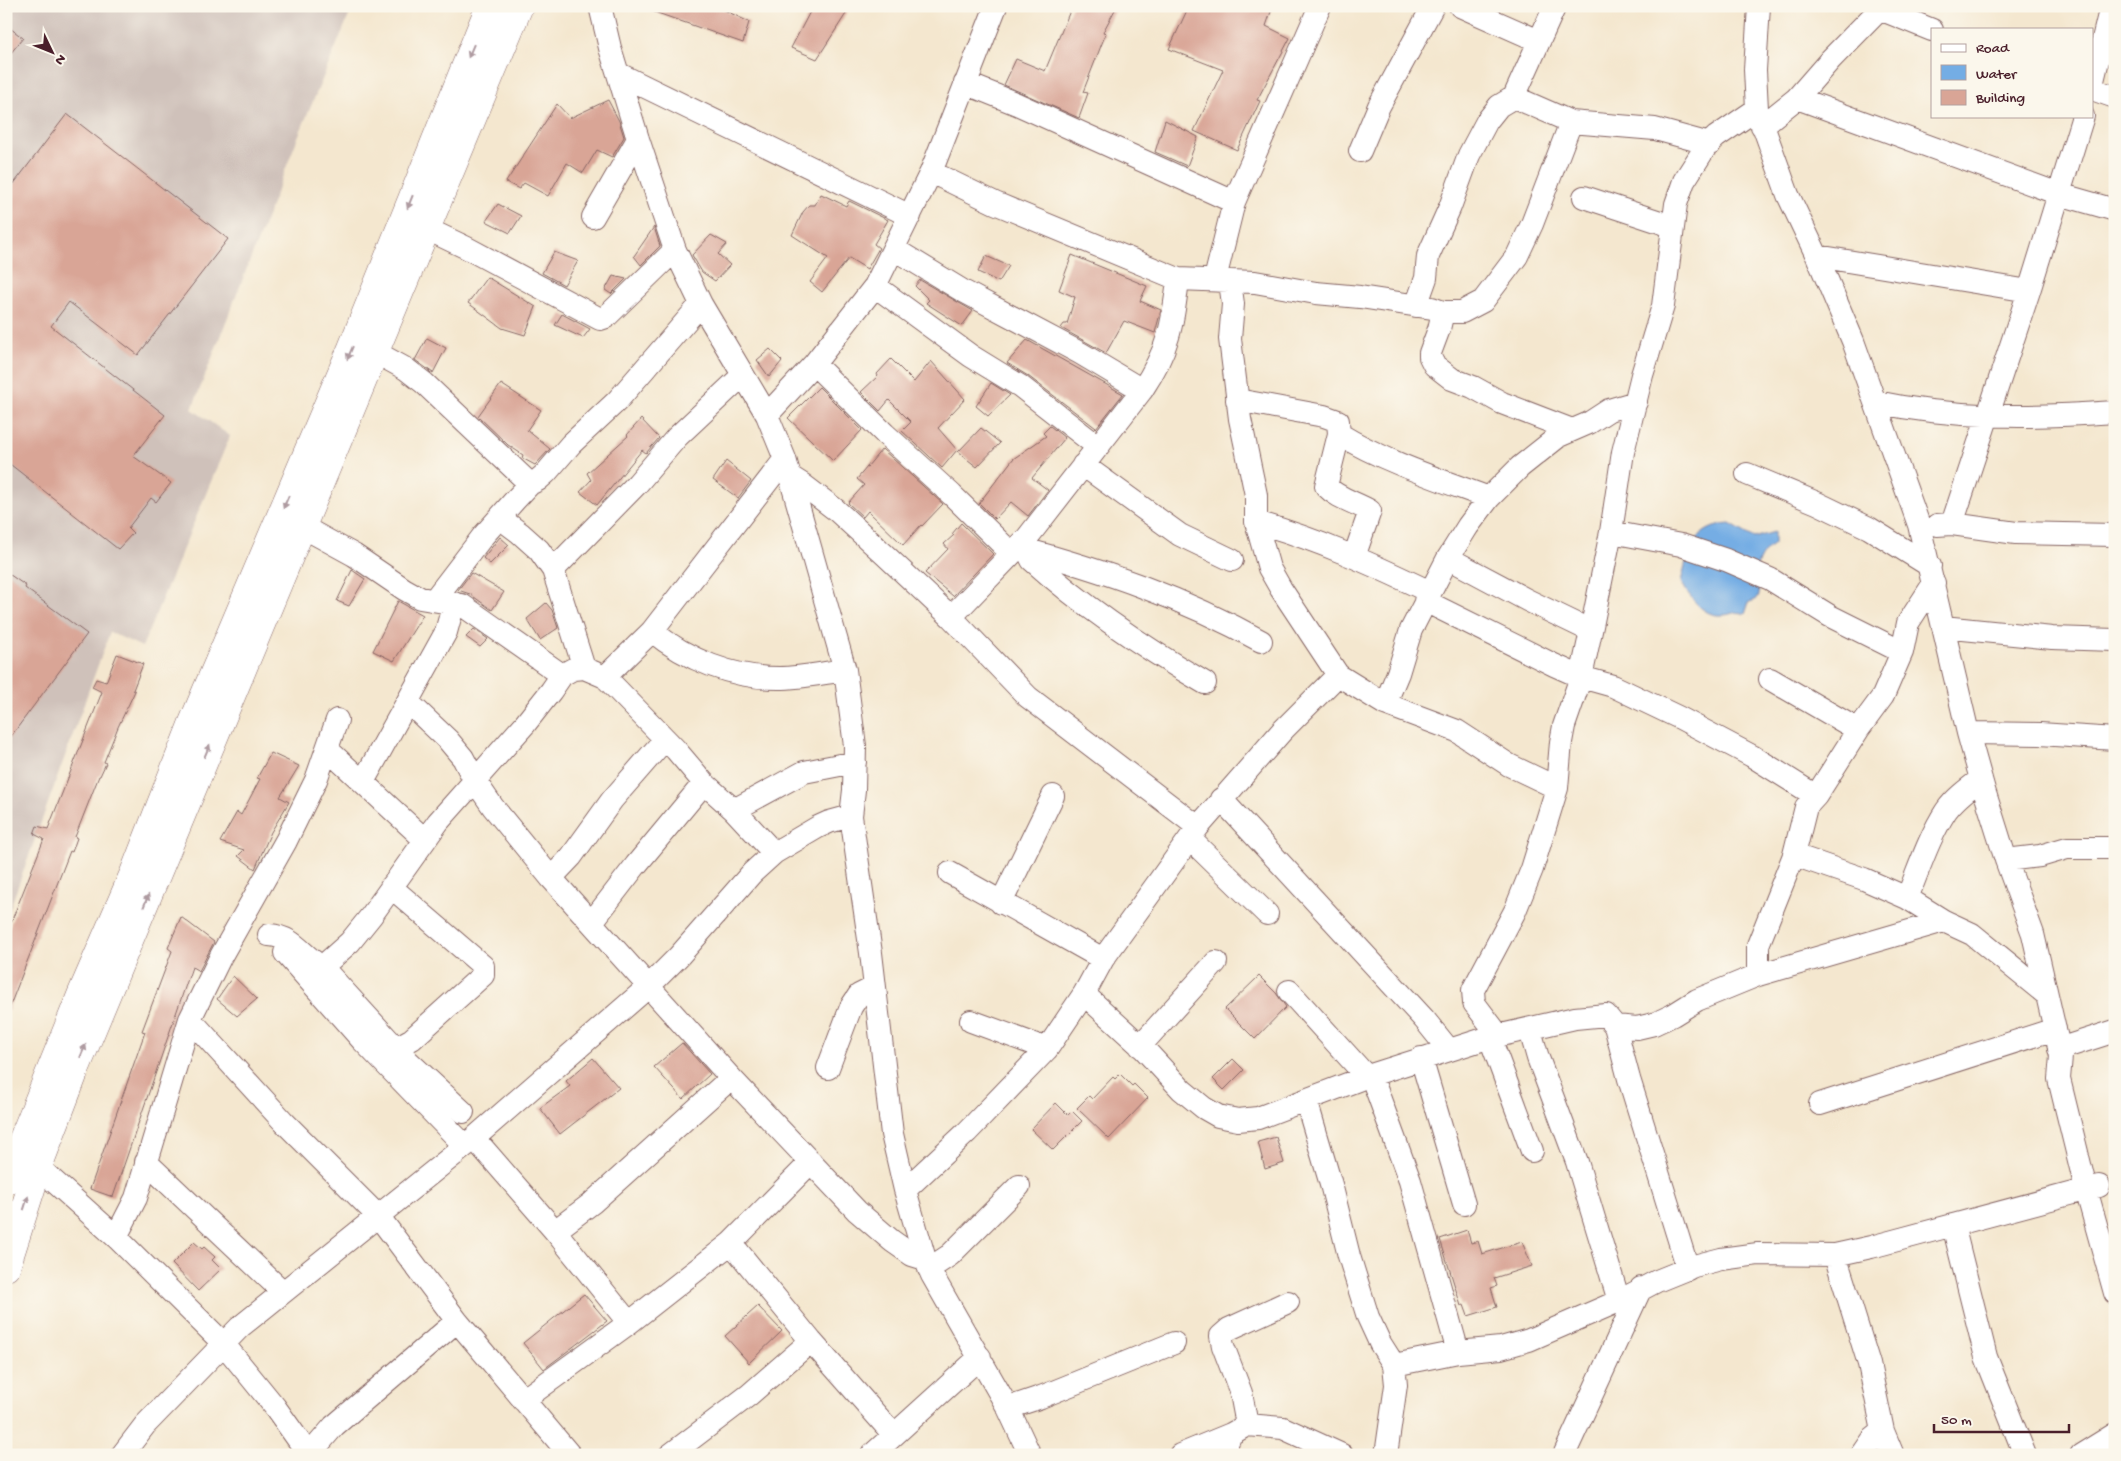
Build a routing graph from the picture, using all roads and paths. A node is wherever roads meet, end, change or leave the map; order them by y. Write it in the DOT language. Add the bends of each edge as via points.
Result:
graph roads {
  1 [pos="490,6"];
  2 [pos="519,6"];
  3 [pos="600,6"];
  4 [pos="996,6"];
  5 [pos="1320,6"];
  6 [pos="1433,6"];
  7 [pos="1460,6"];
  8 [pos="1555,6"];
  9 [pos="1759,6"];
  10 [pos="2111,6"];
  11 [pos="1881,8"];
  12 [pos="1931,30"];
  13 [pos="1539,41"];
  14 [pos="619,74"];
  15 [pos="2094,77"];
  16 [pos="965,83"];
  17 [pos="2094,90"];
  18 [pos="2115,97"];
  19 [pos="1514,98"];
  20 [pos="1797,98"];
  21 [pos="1759,117"];
  22 [pos="2082,118"];
  23 [pos="1571,122"];
  24 [pos="638,139"];
  25 [pos="1710,144"];
  26 [pos="1360,151"];
  27 [pos="931,172"];
  28 [pos="2059,194"];
  29 [pos="1584,197"];
  30 [pos="1234,202"];
  31 [pos="2115,210"];
  32 [pos="910,216"];
  33 [pos="593,217"];
  34 [pos="1672,226"];
  35 [pos="425,228"];
  36 [pos="894,249"];
  37 [pos="675,250"];
  38 [pos="1817,256"];
  39 [pos="1178,279"];
  40 [pos="1223,281"];
  41 [pos="875,286"];
  42 [pos="2029,291"];
  43 [pos="701,304"];
  44 [pos="1416,306"];
  45 [pos="1443,312"];
  46 [pos="375,352"];
  47 [pos="814,364"];
  48 [pos="743,375"];
  49 [pos="1142,390"];
  50 [pos="1237,400"];
  51 [pos="1636,402"];
  52 [pos="1876,402"];
  53 [pos="2115,412"];
  54 [pos="767,415"];
  55 [pos="1987,415"];
  56 [pos="1572,430"];
  57 [pos="1339,434"];
  58 [pos="1097,446"];
  59 [pos="1083,465"];
  60 [pos="788,468"];
  61 [pos="1747,474"];
  62 [pos="530,484"];
  63 [pos="1489,498"];
  64 [pos="500,518"];
  65 [pos="1256,522"];
  66 [pos="1952,524"];
  67 [pos="1919,525"];
  68 [pos="301,526"];
  69 [pos="1611,532"];
  70 [pos="2115,535"];
  71 [pos="1018,550"];
  72 [pos="1354,557"];
  73 [pos="1448,558"];
  74 [pos="1232,560"];
  75 [pos="553,570"];
  76 [pos="1932,574"];
  77 [pos="1428,597"];
  78 [pos="444,601"];
  79 [pos="951,617"];
  80 [pos="1943,628"];
  81 [pos="652,631"];
  82 [pos="1591,631"];
  83 [pos="2115,640"];
  84 [pos="1261,641"];
  85 [pos="1902,652"];
  86 [pos="584,668"];
  87 [pos="845,670"];
  88 [pos="562,675"];
  89 [pos="1338,675"];
  90 [pos="605,677"];
  91 [pos="1581,677"];
  92 [pos="1770,679"];
  93 [pos="1204,683"];
  94 [pos="408,702"];
  95 [pos="1385,704"];
  96 [pos="337,720"];
  97 [pos="1858,730"];
  98 [pos="1968,734"];
  99 [pos="665,739"];
  100 [pos="2115,739"];
  101 [pos="327,750"];
  102 [pos="855,762"];
  103 [pos="1981,779"];
  104 [pos="475,781"];
  105 [pos="363,782"];
  106 [pos="704,783"];
  107 [pos="1557,788"];
  108 [pos="1053,796"];
  109 [pos="1816,796"];
  110 [pos="1221,799"];
  111 [pos="734,810"];
  112 [pos="851,816"];
  113 [pos="1194,833"];
  114 [pos="425,840"];
  115 [pos="2115,848"];
  116 [pos="774,853"];
  117 [pos="1794,855"];
  118 [pos="2006,860"];
  119 [pos="950,874"];
  120 [pos="551,878"];
  121 [pos="391,887"];
  122 [pos="1907,898"];
  123 [pos="1001,903"];
  124 [pos="248,910"];
  125 [pos="1267,914"];
  126 [pos="1944,921"];
  127 [pos="592,922"];
  128 [pos="269,935"];
  129 [pos="1103,959"];
  130 [pos="1216,962"];
  131 [pos="322,967"];
  132 [pos="1758,975"];
  133 [pos="648,987"];
  134 [pos="875,987"];
  135 [pos="1289,991"];
  136 [pos="1084,994"];
  137 [pos="2047,995"];
  138 [pos="190,1020"];
  139 [pos="972,1021"];
  140 [pos="1615,1026"];
  141 [pos="1530,1030"];
  142 [pos="2115,1031"];
  143 [pos="1494,1037"];
  144 [pos="2058,1045"];
  145 [pos="1140,1046"];
  146 [pos="396,1048"];
  147 [pos="1047,1048"];
  148 [pos="1450,1050"];
  149 [pos="1421,1058"];
  150 [pos="828,1068"];
  151 [pos="1369,1076"];
  152 [pos="731,1078"];
  153 [pos="1306,1100"];
  154 [pos="1820,1104"];
  155 [pos="464,1112"];
  156 [pos="469,1142"];
  157 [pos="1532,1152"];
  158 [pos="146,1162"];
  159 [pos="811,1162"];
  160 [pos="38,1167"];
  161 [pos="6,1181"];
  162 [pos="1019,1186"];
  163 [pos="2093,1188"];
  164 [pos="905,1190"];
  165 [pos="1464,1204"];
  166 [pos="379,1217"];
  167 [pos="1954,1225"];
  168 [pos="555,1231"];
  169 [pos="2115,1236"];
  170 [pos="116,1237"];
  171 [pos="731,1242"];
  172 [pos="1835,1255"];
  173 [pos="927,1264"];
  174 [pos="6,1267"];
  175 [pos="1688,1269"];
  176 [pos="1641,1288"];
  177 [pos="283,1292"];
  178 [pos="2115,1293"];
  179 [pos="1619,1301"];
  180 [pos="1288,1302"];
  181 [pos="457,1321"];
  182 [pos="630,1323"];
  183 [pos="811,1341"];
  184 [pos="223,1343"];
  185 [pos="1174,1343"];
  186 [pos="1458,1352"];
  187 [pos="980,1357"];
  188 [pos="1394,1365"];
  189 [pos="523,1400"];
  190 [pos="1008,1408"];
  191 [pos="1239,1430"];
  192 [pos="1883,1430"];
  193 [pos="2115,1434"];
  194 [pos="894,1435"];
  195 [pos="122,1455"];
  196 [pos="570,1455"];
  197 [pos="670,1455"];
  198 [pos="872,1455"];
  199 [pos="1030,1455"];
  200 [pos="1180,1455"];
  201 [pos="1222,1455"];
  202 [pos="1342,1455"];
  203 [pos="1386,1455"];
  204 [pos="1564,1455"];
  205 [pos="1862,1455"];
  206 [pos="1892,1455"];
  207 [pos="2025,1455"];
  208 [pos="2081,1455"];
  1 -- 161 [label="main road, one-way" via="352,348 192,725"];
  2 -- 35 [label="main road"];
  3 -- 14 [label="street"];
  4 -- 16 [label="street"];
  5 -- 30 [label="street"];
  6 -- 26 [label="street" via="1379,106"];
  7 -- 13 [label="street"];
  8 -- 13 [label="street"];
  9 -- 21 [label="street" via="1755,70"];
  10 -- 15 [label="street"];
  11 -- 12 [label="street"];
  11 -- 20 [label="street"];
  13 -- 19 [label="street"];
  14 -- 24 [label="street"];
  14 -- 32 [label="street"];
  16 -- 27 [label="street"];
  16 -- 30 [label="street"];
  17 -- 18 [label="street"];
  19 -- 23 [label="street"];
  19 -- 44 [label="street" via="1499,106 1469,154 1428,256 1426,278"];
  20 -- 21 [label="street"];
  20 -- 28 [label="street"];
  21 -- 25 [label="street" via="1738,121"];
  21 -- 38 [label="street" via="1788,196"];
  22 -- 28 [label="street"];
  23 -- 25 [label="street" via="1654,129"];
  23 -- 45 [label="street" via="1517,256 1483,301 1462,312"];
  24 -- 33 [label="street"];
  24 -- 37 [label="street"];
  25 -- 34 [label="street" via="1684,181"];
  27 -- 32 [label="street"];
  27 -- 39 [label="street" via="995,203"];
  28 -- 31 [label="street"];
  28 -- 42 [label="street"];
  29 -- 34 [label="street"];
  30 -- 40 [label="street"];
  32 -- 36 [label="street"];
  34 -- 51 [label="street" via="1663,306"];
  35 -- 37 [label="street" via="600,319 606,317"];
  35 -- 46 [label="main road"];
  36 -- 41 [label="street"];
  36 -- 49 [label="street"];
  37 -- 43 [label="street"];
  38 -- 42 [label="street"];
  38 -- 52 [label="street"];
  39 -- 40 [label="street"];
  39 -- 49 [label="street" via="1168,340 1156,369"];
  40 -- 44 [label="street" via="1255,282"];
  40 -- 50 [label="street" via="1233,304 1230,339"];
  41 -- 47 [label="street"];
  41 -- 58 [label="street" via="971,356 1020,386"];
  42 -- 55 [label="street"];
  43 -- 48 [label="street"];
  43 -- 62 [label="street" via="616,400 546,473"];
  44 -- 45 [label="street"];
  45 -- 56 [label="street" via="1430,353 1434,365 1452,379 1502,403"];
  46 -- 62 [label="street" via="424,383"];
  46 -- 68 [label="main road"];
  47 -- 54 [label="street"];
  47 -- 71 [label="street" via="885,434"];
  48 -- 54 [label="street"];
  48 -- 75 [label="street" via="677,437 637,484"];
  49 -- 58 [label="street"];
  50 -- 57 [label="street" via="1324,416 1338,421"];
  50 -- 65 [label="street" via="1256,495"];
  51 -- 56 [label="street" via="1609,410"];
  51 -- 69 [label="street" via="1623,452"];
  52 -- 55 [label="street" via="1908,409"];
  52 -- 67 [label="street"];
  53 -- 55 [label="street"];
  54 -- 60 [label="street"];
  55 -- 66 [label="street"];
  56 -- 63 [label="street" via="1539,450"];
  57 -- 63 [label="street" via="1430,476"];
  57 -- 72 [label="street" via="1326,486 1334,495 1370,511"];
  58 -- 59 [label="street"];
  59 -- 71 [label="street"];
  59 -- 74 [label="street" via="1180,535"];
  60 -- 79 [label="street"];
  60 -- 81 [label="street"];
  60 -- 87 [label="street"];
  61 -- 76 [label="street" via="1869,528"];
  62 -- 64 [label="street"];
  63 -- 73 [label="street"];
  64 -- 75 [label="street" via="539,550"];
  64 -- 78 [label="street"];
  65 -- 72 [label="street"];
  65 -- 89 [label="street" via="1269,568"];
  66 -- 67 [label="street"];
  66 -- 70 [label="street" via="2016,533"];
  67 -- 76 [label="street"];
  68 -- 78 [label="street" via="354,555 420,598"];
  160 -- 68 [label="main road, one-way" via="75,1070"];
  69 -- 82 [label="street"];
  69 -- 85 [label="street" via="1681,545 1726,560 1770,580 1830,616"];
  71 -- 79 [label="street"];
  71 -- 84 [label="street" via="1092,569 1169,596"];
  71 -- 93 [label="street" via="1096,613"];
  72 -- 77 [label="street"];
  73 -- 77 [label="street"];
  73 -- 82 [label="street"];
  75 -- 86 [label="street"];
  76 -- 80 [label="street"];
  76 -- 85 [label="street" via="1908,623"];
  77 -- 91 [label="street"];
  77 -- 95 [label="street" via="1411,630"];
  78 -- 88 [label="street" via="476,614"];
  78 -- 94 [label="street" via="446,632"];
  79 -- 113 [label="street" via="1028,697"];
  80 -- 83 [label="street"];
  80 -- 98 [label="street"];
  81 -- 87 [label="street" via="669,645 728,673 780,678"];
  81 -- 90 [label="street"];
  82 -- 91 [label="street"];
  85 -- 97 [label="street" via="1883,696"];
  86 -- 88 [label="street"];
  86 -- 90 [label="street"];
  87 -- 102 [label="street" via="854,729"];
  88 -- 104 [label="street"];
  89 -- 95 [label="street"];
  89 -- 110 [label="street"];
  90 -- 99 [label="street"];
  91 -- 107 [label="street" via="1564,726"];
  91 -- 109 [label="street" via="1613,686 1680,718 1752,756"];
  92 -- 97 [label="street"];
  94 -- 104 [label="street" via="464,758"];
  94 -- 105 [label="street"];
  95 -- 107 [label="street" via="1457,731 1508,765"];
  96 -- 101 [label="street"];
  97 -- 109 [label="street"];
  98 -- 100 [label="street"];
  98 -- 103 [label="street"];
  99 -- 106 [label="street"];
  99 -- 120 [label="street"];
  101 -- 105 [label="street"];
  101 -- 124 [label="street" via="316,780"];
  102 -- 111 [label="street" via="804,772"];
  102 -- 112 [label="street"];
  103 -- 118 [label="street"];
  103 -- 122 [label="street" via="1946,811"];
  104 -- 114 [label="street"];
  104 -- 120 [label="street"];
  105 -- 114 [label="street"];
  106 -- 111 [label="street"];
  106 -- 127 [label="street"];
  107 -- 143 [label="street" via="1515,912 1472,990 1474,1003"];
  108 -- 123 [label="street"];
  109 -- 117 [label="street" via="1806,807"];
  110 -- 113 [label="street"];
  110 -- 148 [label="street"];
  111 -- 116 [label="street"];
  112 -- 116 [label="street" via="818,827"];
  112 -- 134 [label="street"];
  113 -- 125 [label="street"];
  113 -- 129 [label="street"];
  114 -- 121 [label="street"];
  115 -- 118 [label="street" via="2067,848 2040,856"];
  116 -- 133 [label="street"];
  117 -- 122 [label="street"];
  117 -- 132 [label="street" via="1758,945"];
  118 -- 137 [label="street" via="2034,934"];
  119 -- 123 [label="street"];
  120 -- 127 [label="street"];
  121 -- 131 [label="street" via="350,942"];
  121 -- 146 [label="street" via="484,966 483,975 412,1039"];
  122 -- 126 [label="street"];
  123 -- 129 [label="street"];
  124 -- 128 [label="street"];
  124 -- 138 [label="street"];
  126 -- 132 [label="street"];
  126 -- 137 [label="street" via="1972,934"];
  127 -- 133 [label="street"];
  128 -- 131 [label="street" via="290,940 309,960"];
  128 -- 156 [label="street" via="362,1040"];
  129 -- 136 [label="street"];
  130 -- 145 [label="street"];
  131 -- 146 [label="street"];
  132 -- 140 [label="street" via="1696,1000 1654,1024 1637,1028"];
  133 -- 152 [label="street"];
  133 -- 156 [label="street"];
  134 -- 150 [label="street" via="859,995 851,1007"];
  134 -- 164 [label="street" via="892,1134"];
  135 -- 151 [label="street"];
  136 -- 145 [label="street"];
  136 -- 147 [label="street"];
  137 -- 144 [label="street"];
  138 -- 158 [label="street"];
  138 -- 166 [label="street" via="283,1121"];
  139 -- 147 [label="street"];
  140 -- 141 [label="street" via="1606,1015 1600,1014"];
  140 -- 175 [label="street"];
  141 -- 143 [label="street"];
  141 -- 179 [label="street" via="1577,1162"];
  142 -- 144 [label="street"];
  143 -- 148 [label="street"];
  143 -- 157 [label="street"];
  144 -- 154 [label="street"];
  144 -- 163 [label="street" via="2059,1079"];
  145 -- 153 [label="street" via="1204,1108 1227,1119 1258,1118"];
  146 -- 155 [label="street"];
  147 -- 164 [label="street" via="967,1132"];
  148 -- 149 [label="street"];
  149 -- 151 [label="street"];
  149 -- 165 [label="street"];
  151 -- 153 [label="street"];
  151 -- 186 [label="street" via="1410,1181"];
  152 -- 159 [label="street"];
  152 -- 168 [label="street" via="592,1203"];
  153 -- 188 [label="street" via="1368,1317"];
  156 -- 166 [label="street"];
  156 -- 168 [label="street"];
  158 -- 170 [label="street" via="136,1198"];
  158 -- 177 [label="street"];
  159 -- 171 [label="street"];
  159 -- 173 [label="street" via="892,1241"];
  160 -- 170 [label="street"];
  174 -- 160 [label="main road, one-way"];
  162 -- 173 [label="street" via="950,1255"];
  163 -- 167 [label="street"];
  163 -- 169 [label="street"];
  163 -- 178 [label="street"];
  164 -- 173 [label="street"];
  166 -- 177 [label="street"];
  166 -- 181 [label="street"];
  167 -- 172 [label="street"];
  167 -- 207 [label="street" via="1986,1357"];
  168 -- 182 [label="street"];
  170 -- 184 [label="street"];
  171 -- 182 [label="street"];
  171 -- 183 [label="street"];
  172 -- 175 [label="street" via="1758,1254 1721,1259"];
  172 -- 192 [label="street" via="1869,1364"];
  173 -- 187 [label="street"];
  175 -- 176 [label="street"];
  176 -- 179 [label="street"];
  176 -- 204 [label="street"];
  177 -- 184 [label="street"];
  179 -- 186 [label="street" via="1529,1340 1501,1348"];
  180 -- 191 [label="street" via="1229,1329 1221,1336 1241,1393"];
  181 -- 184 [label="street" via="334,1426 309,1455"];
  181 -- 189 [label="street"];
  182 -- 189 [label="street"];
  183 -- 194 [label="street"];
  183 -- 197 [label="street" via="749,1395"];
  184 -- 195 [label="street" via="145,1424"];
  185 -- 190 [label="street"];
  186 -- 188 [label="street"];
  187 -- 190 [label="street"];
  187 -- 194 [label="street"];
  188 -- 203 [label="street" via="1396,1385"];
  189 -- 196 [label="street"];
  190 -- 199 [label="street"];
  191 -- 200 [label="street"];
  191 -- 201 [label="street"];
  191 -- 202 [label="street" via="1283,1428"];
  192 -- 205 [label="street"];
  192 -- 206 [label="street"];
  193 -- 208 [label="street"];
  194 -- 198 [label="street"];
}
